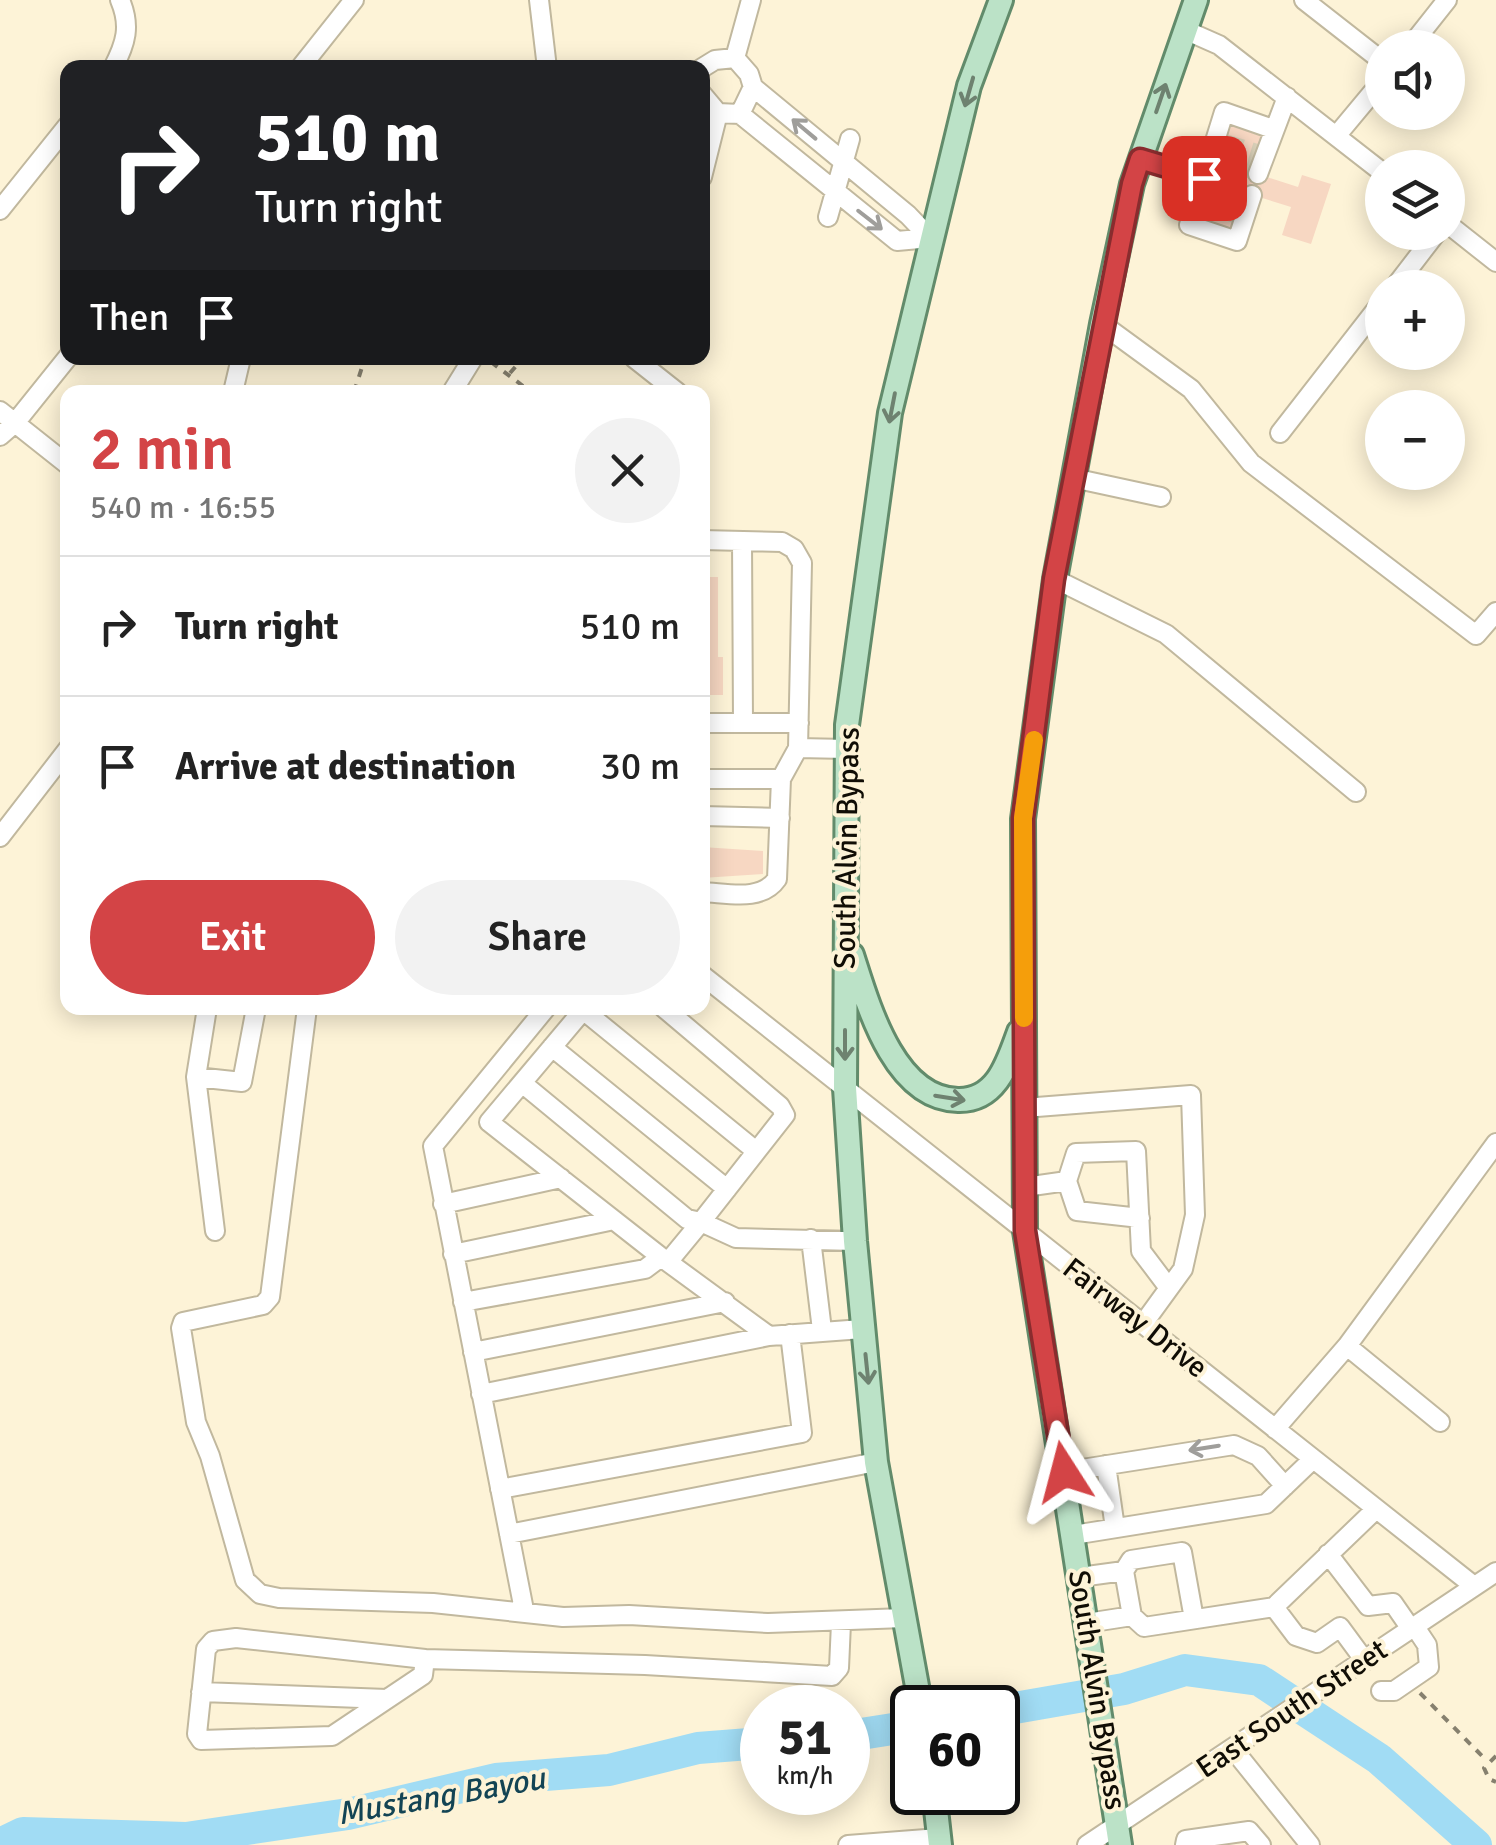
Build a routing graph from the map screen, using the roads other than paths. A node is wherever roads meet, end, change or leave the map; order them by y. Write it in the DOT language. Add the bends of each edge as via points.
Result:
graph roads {
  1 [pos="120,0"];
  2 [pos="354,0"];
  3 [pos="539,0"];
  4 [pos="751,0"];
  5 [pos="1000,0"];
  6 [pos="1196,0"];
  7 [pos="1304,0"];
  8 [pos="1447,0"];
  9 [pos="1185,30"];
  10 [pos="1423,30"];
  11 [pos="1365,48"];
  12 [pos="736,58"];
  13 [pos="117,60"];
  14 [pos="307,60"];
  15 [pos="546,60"];
  16 [pos="710,63"];
  17 [pos="753,87"];
  18 [pos="1287,97"];
  19 [pos="1365,101"];
  20 [pos="710,103"];
  21 [pos="718,112"];
  22 [pos="740,114"];
  23 [pos="1273,128"];
  24 [pos="60,135"];
  25 [pos="1337,135"];
  26 [pos="850,139"];
  27 [pos="710,144"];
  28 [pos="1365,158"];
  29 [pos="1140,159"];
  30 [pos="844,162"];
  31 [pos="1258,165"];
  32 [pos="1203,191"];
  33 [pos="835,192"];
  34 [pos="1246,205"];
  35 [pos="0,210"];
  36 [pos="828,217"];
  37 [pos="1465,234"];
  38 [pos="930,238"];
  39 [pos="1423,250"];
  40 [pos="1492,251"];
  41 [pos="1408,270"];
  42 [pos="1102,324"];
  43 [pos="1365,324"];
  44 [pos="61,365"];
  45 [pos="643,365"];
  46 [pos="668,385"];
  47 [pos="8,417"];
  48 [pos="1280,433"];
  49 [pos="0,436"];
  50 [pos="60,459"];
  51 [pos="1073,478"];
  52 [pos="1161,498"];
  53 [pos="710,540"];
  54 [pos="742,541"];
  55 [pos="1054,579"];
  56 [pos="1496,612"];
  57 [pos="799,723"];
  58 [pos="710,724"];
  59 [pos="743,724"];
  60 [pos="798,748"];
  61 [pos="847,749"];
  62 [pos="60,759"];
  63 [pos="710,779"];
  64 [pos="782,780"];
  65 [pos="1356,792"];
  66 [pos="710,816"];
  67 [pos="780,818"];
  68 [pos="0,836"];
  69 [pos="710,892"];
  70 [pos="846,937"];
  71 [pos="710,981"];
  72 [pos="206,1015"];
  73 [pos="255,1015"];
  74 [pos="306,1015"];
  75 [pos="540,1015"];
  76 [pos="579,1015"];
  77 [pos="591,1015"];
  78 [pos="672,1015"];
  79 [pos="1024,1016"];
  80 [pos="552,1046"];
  81 [pos="196,1077"];
  82 [pos="522,1082"];
  83 [pos="845,1088"];
  84 [pos="466,1105"];
  85 [pos="1024,1108"];
  86 [pos="488,1122"];
  87 [pos="1496,1143"];
  88 [pos="756,1151"];
  89 [pos="561,1178"];
  90 [pos="1066,1181"];
  91 [pos="1025,1187"];
  92 [pos="727,1189"];
  93 [pos="443,1204"];
  94 [pos="1140,1218"];
  95 [pos="614,1220"];
  96 [pos="702,1222"];
  97 [pos="215,1231"];
  98 [pos="1025,1231"];
  99 [pos="811,1239"];
  100 [pos="854,1242"];
  101 [pos="453,1254"];
  102 [pos="664,1260"];
  103 [pos="1169,1288"];
  104 [pos="463,1302"];
  105 [pos="725,1302"];
  106 [pos="1142,1324"];
  107 [pos="862,1329"];
  108 [pos="822,1330"];
  109 [pos="790,1334"];
  110 [pos="769,1336"];
  111 [pos="1347,1346"];
  112 [pos="473,1352"];
  113 [pos="481,1394"];
  114 [pos="1440,1422"];
  115 [pos="1275,1429"];
  116 [pos="1311,1460"];
  117 [pos="876,1462"];
  118 [pos="1106,1465"];
  119 [pos="1064,1472"];
  120 [pos="1285,1486"];
  121 [pos="500,1489"];
  122 [pos="1375,1510"];
  123 [pos="1115,1528"];
  124 [pos="509,1534"];
  125 [pos="1073,1534"];
  126 [pos="1328,1554"];
  127 [pos="1124,1571"];
  128 [pos="1496,1572"];
  129 [pos="1080,1577"];
  130 [pos="1474,1586"];
  131 [pos="1368,1606"];
  132 [pos="1274,1607"];
  133 [pos="524,1610"];
  134 [pos="1132,1616"];
  135 [pos="904,1618"];
  136 [pos="1194,1619"];
  137 [pos="841,1622"];
  138 [pos="1087,1622"];
  139 [pos="1340,1626"];
  140 [pos="1413,1628"];
  141 [pos="425,1659"];
  142 [pos="1364,1662"];
  143 [pos="918,1685"];
  144 [pos="1382,1691"];
  145 [pos="202,1692"];
  146 [pos="388,1698"];
  147 [pos="1233,1749"];
  148 [pos="937,1815"];
  149 [pos="1119,1834"];
  150 [pos="905,1842"];
  151 [pos="940,1842"];
  152 [pos="848,1845"];
  153 [pos="1086,1845"];
  154 [pos="1184,1845"];
  155 [pos="1261,1845"];
  156 [pos="1310,1845"];
  1 -- 13 [label="street" via="128,21"];
  2 -- 14 [label="street"];
  3 -- 15 [label="street"];
  4 -- 12 [label="street"];
  5 -- 38 [label="main road, South Alvin Bypass, one-way"];
  6 -- 9 [label="main road, South Alvin Bypass"];
  7 -- 11 [label="street"];
  8 -- 10 [label="street"];
  9 -- 18 [label="street" via="1219,44"];
  29 -- 9 [label="main road, South Alvin Bypass, one-way"];
  12 -- 16 [label="street"];
  12 -- 17 [label="street"];
  17 -- 22 [label="street"];
  30 -- 17 [label="street, one-way"];
  18 -- 23 [label="street"];
  18 -- 25 [label="street"];
  19 -- 25 [label="street"];
  20 -- 21 [label="street"];
  21 -- 22 [label="street"];
  21 -- 27 [label="street"];
  22 -- 33 [label="street"];
  23 -- 31 [label="street"];
  23 -- 32 [label="street" via="1224,112"];
  24 -- 35 [label="street"];
  25 -- 28 [label="street"];
  26 -- 30 [label="street"];
  29 -- 32 [label="street"];
  29 -- 42 [label="main road, South Alvin Bypass"];
  30 -- 33 [label="street"];
  30 -- 38 [label="street"];
  32 -- 34 [label="street" via="1189,225 1236,241"];
  33 -- 36 [label="street"];
  33 -- 38 [label="street, one-way" via="897,241"];
  37 -- 40 [label="street"];
  38 -- 61 [label="main road, South Alvin Bypass, one-way" via="890,413"];
  39 -- 41 [label="street"];
  42 -- 51 [label="main road, South Alvin Bypass"];
  42 -- 56 [label="street" via="1190,389 1251,463 1476,635"];
  43 -- 48 [label="street"];
  44 -- 47 [label="street"];
  45 -- 46 [label="street"];
  47 -- 49 [label="street"];
  47 -- 50 [label="street"];
  51 -- 52 [label="street"];
  51 -- 55 [label="main road, South Alvin Bypass"];
  53 -- 54 [label="street"];
  54 -- 57 [label="street" via="782,542 802,563"];
  54 -- 59 [label="street"];
  55 -- 65 [label="street" via="1166,634"];
  55 -- 79 [label="main road, South Alvin Bypass" via="1023,818"];
  57 -- 59 [label="street"];
  57 -- 60 [label="street"];
  58 -- 59 [label="street"];
  60 -- 61 [label="street"];
  60 -- 64 [label="street"];
  61 -- 70 [label="main road, South Alvin Bypass"];
  62 -- 68 [label="street"];
  63 -- 64 [label="street"];
  64 -- 67 [label="street"];
  66 -- 67 [label="street"];
  67 -- 69 [label="street" via="777,879 770,890"];
  70 -- 79 [label="main road, one-way" via="874,1024 907,1075 944,1100 970,1101 989,1091 1006,1069"];
  70 -- 83 [label="main road, South Alvin Bypass, one-way"];
  71 -- 83 [label="street, Fairway Drive"];
  72 -- 81 [label="street"];
  73 -- 81 [label="street" via="242,1082"];
  74 -- 133 [label="street" via="270,1297 263,1306 182,1322 180,1328 196,1422 245,1580 260,1594 279,1598"];
  75 -- 84 [label="street"];
  76 -- 80 [label="street"];
  77 -- 88 [label="street"];
  78 -- 88 [label="street" via="780,1106 785,1115"];
  79 -- 85 [label="main road, South Alvin Bypass"];
  80 -- 82 [label="street"];
  80 -- 92 [label="street"];
  81 -- 97 [label="street"];
  82 -- 86 [label="street"];
  82 -- 96 [label="street" via="688,1219"];
  83 -- 98 [label="street, Fairway Drive"];
  83 -- 100 [label="main road, South Alvin Bypass"];
  84 -- 86 [label="street"];
  84 -- 93 [label="street" via="433,1146"];
  85 -- 91 [label="main road, South Alvin Bypass"];
  85 -- 103 [label="street" via="1191,1094 1195,1216 1183,1269"];
  86 -- 89 [label="street"];
  87 -- 111 [label="street"];
  88 -- 92 [label="street"];
  89 -- 93 [label="street"];
  89 -- 95 [label="street"];
  90 -- 91 [label="street"];
  90 -- 94 [label="street" via="1077,1211"];
  90 -- 94 [label="street" via="1076,1154 1136,1151"];
  91 -- 98 [label="main road, South Alvin Bypass"];
  92 -- 96 [label="street"];
  93 -- 101 [label="street"];
  94 -- 103 [label="street" via="1141,1251"];
  95 -- 101 [label="street"];
  95 -- 102 [label="street"];
  96 -- 99 [label="street" via="736,1238"];
  96 -- 102 [label="street"];
  98 -- 106 [label="street, Fairway Drive"];
  98 -- 119 [label="main road, South Alvin Bypass"];
  99 -- 100 [label="street"];
  99 -- 108 [label="street"];
  100 -- 107 [label="main road, South Alvin Bypass"];
  101 -- 104 [label="street"];
  102 -- 104 [label="street"];
  102 -- 105 [label="street"];
  103 -- 106 [label="street"];
  104 -- 112 [label="street"];
  105 -- 110 [label="street"];
  105 -- 112 [label="street"];
  106 -- 115 [label="street, Fairway Drive"];
  107 -- 108 [label="street"];
  107 -- 117 [label="main road, South Alvin Bypass, one-way"];
  108 -- 109 [label="street"];
  109 -- 110 [label="street"];
  109 -- 121 [label="street" via="802,1432"];
  110 -- 113 [label="street"];
  111 -- 114 [label="street"];
  111 -- 115 [label="street"];
  112 -- 113 [label="street"];
  113 -- 121 [label="street"];
  115 -- 116 [label="street, Fairway Drive"];
  116 -- 120 [label="street"];
  116 -- 122 [label="street, Fairway Drive"];
  117 -- 124 [label="street"];
  117 -- 135 [label="main road, South Alvin Bypass"];
  118 -- 119 [label="street"];
  120 -- 118 [label="street, one-way" via="1258,1456 1234,1445"];
  118 -- 123 [label="street"];
  119 -- 125 [label="main road, South Alvin Bypass"];
  120 -- 123 [label="street" via="1266,1504"];
  121 -- 124 [label="street"];
  122 -- 126 [label="street"];
  122 -- 130 [label="street, Fairway Drive"];
  123 -- 125 [label="street"];
  124 -- 133 [label="street"];
  125 -- 129 [label="main road, South Alvin Bypass"];
  126 -- 131 [label="street"];
  126 -- 132 [label="street"];
  127 -- 129 [label="street"];
  127 -- 134 [label="street"];
  127 -- 136 [label="street" via="1132,1560 1182,1552"];
  128 -- 130 [label="street, East South Street"];
  129 -- 138 [label="main road, South Alvin Bypass"];
  130 -- 140 [label="street, East South Street"];
  131 -- 139 [label="street"];
  131 -- 140 [label="street" via="1393,1602"];
  132 -- 136 [label="street"];
  132 -- 139 [label="street" via="1296,1636 1317,1643"];
  133 -- 137 [label="street" via="563,1617"];
  134 -- 136 [label="street" via="1144,1627"];
  134 -- 138 [label="street"];
  135 -- 137 [label="street"];
  135 -- 143 [label="main road, South Alvin Bypass"];
  137 -- 141 [label="street" via="839,1668 832,1676"];
  138 -- 149 [label="main road, South Alvin Bypass"];
  139 -- 142 [label="street"];
  140 -- 142 [label="street, East South Street"];
  140 -- 144 [label="street" via="1430,1662 1408,1682"];
  141 -- 145 [label="street" via="213,1641 206,1649"];
  141 -- 146 [label="street" via="423,1674"];
  142 -- 147 [label="street, East South Street"];
  145 -- 146 [label="street"];
  145 -- 146 [label="street" via="196,1734 202,1740 321,1739"];
  147 -- 149 [label="street, East South Street"];
  147 -- 156 [label="street"];
  148 -- 151 [label="main road"];
  149 -- 153 [label="street, East South Street"];
  150 -- 151 [label="street"];
  150 -- 152 [label="street"];
  154 -- 155 [label="street" via="1249,1831"];
}
